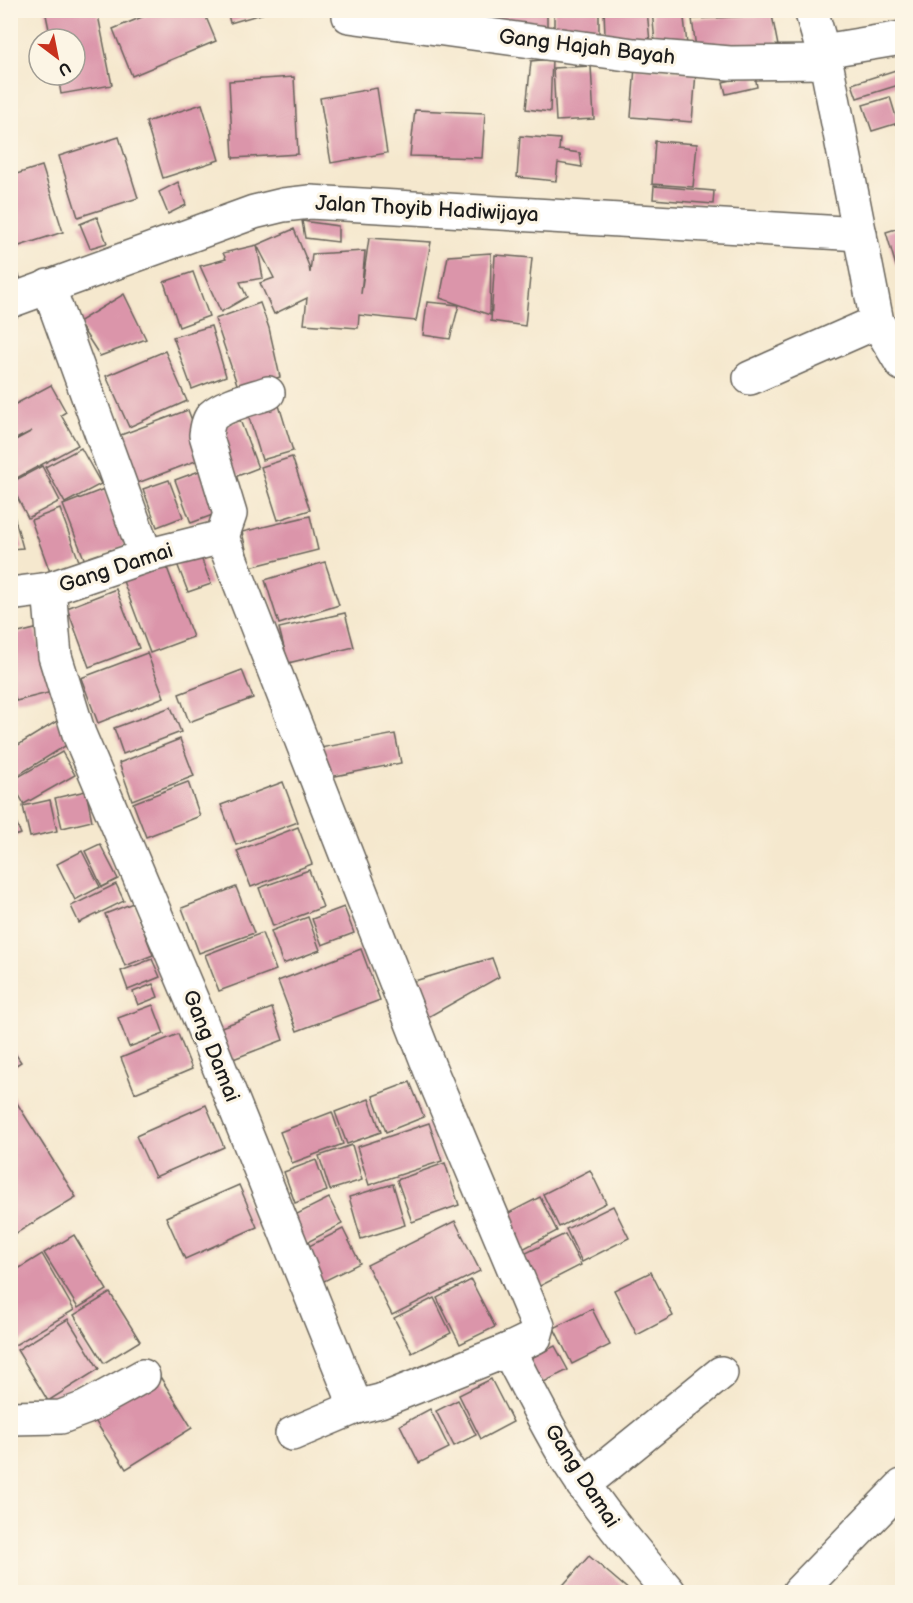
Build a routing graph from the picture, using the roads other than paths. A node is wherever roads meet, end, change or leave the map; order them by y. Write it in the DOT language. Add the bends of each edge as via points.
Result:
graph roads {
  1 [pos="811,10"];
  2 [pos="349,16"];
  3 [pos="903,38"];
  4 [pos="825,56"];
  5 [pos="860,234"];
  6 [pos="48,286"];
  7 [pos="10,301"];
  8 [pos="877,322"];
  9 [pos="903,364"];
  10 [pos="750,378"];
  11 [pos="268,393"];
  12 [pos="222,537"];
  13 [pos="146,555"];
  14 [pos="49,589"];
  15 [pos="10,594"];
  16 [pos="508,1350"];
  17 [pos="721,1373"];
  18 [pos="143,1376"];
  19 [pos="356,1407"];
  20 [pos="10,1418"];
  21 [pos="292,1434"];
  22 [pos="583,1485"];
  23 [pos="903,1486"];
  24 [pos="669,1593"];
  25 [pos="799,1593"];
  1 -- 4 [label="street"];
  2 -- 4 [label="street, Gang Hajah Bayah" via="634,56 730,63"];
  3 -- 4 [label="street, Gang Hajah Bayah"];
  4 -- 5 [label="street"];
  5 -- 6 [label="street, Jalan Thoyib Hadiwijaya" via="310,202 254,212"];
  5 -- 8 [label="street"];
  6 -- 7 [label="street, Jalan Thoyib Hadiwijaya"];
  6 -- 13 [label="street"];
  8 -- 9 [label="street"];
  8 -- 10 [label="street"];
  11 -- 12 [label="street" via="222,410 207,426 206,435 230,514"];
  12 -- 13 [label="street, Gang Damai"];
  12 -- 16 [label="street" via="430,1069 537,1326 535,1337"];
  13 -- 14 [label="street, Gang Damai"];
  14 -- 15 [label="street"];
  14 -- 19 [label="street, Gang Damai" via="55,656 79,734 199,1017"];
  16 -- 19 [label="street"];
  16 -- 22 [label="street, Gang Damai"];
  17 -- 22 [label="street"];
  18 -- 20 [label="street" via="61,1417"];
  19 -- 21 [label="street"];
  22 -- 24 [label="street, Gang Damai"];
  23 -- 25 [label="street"];
}
